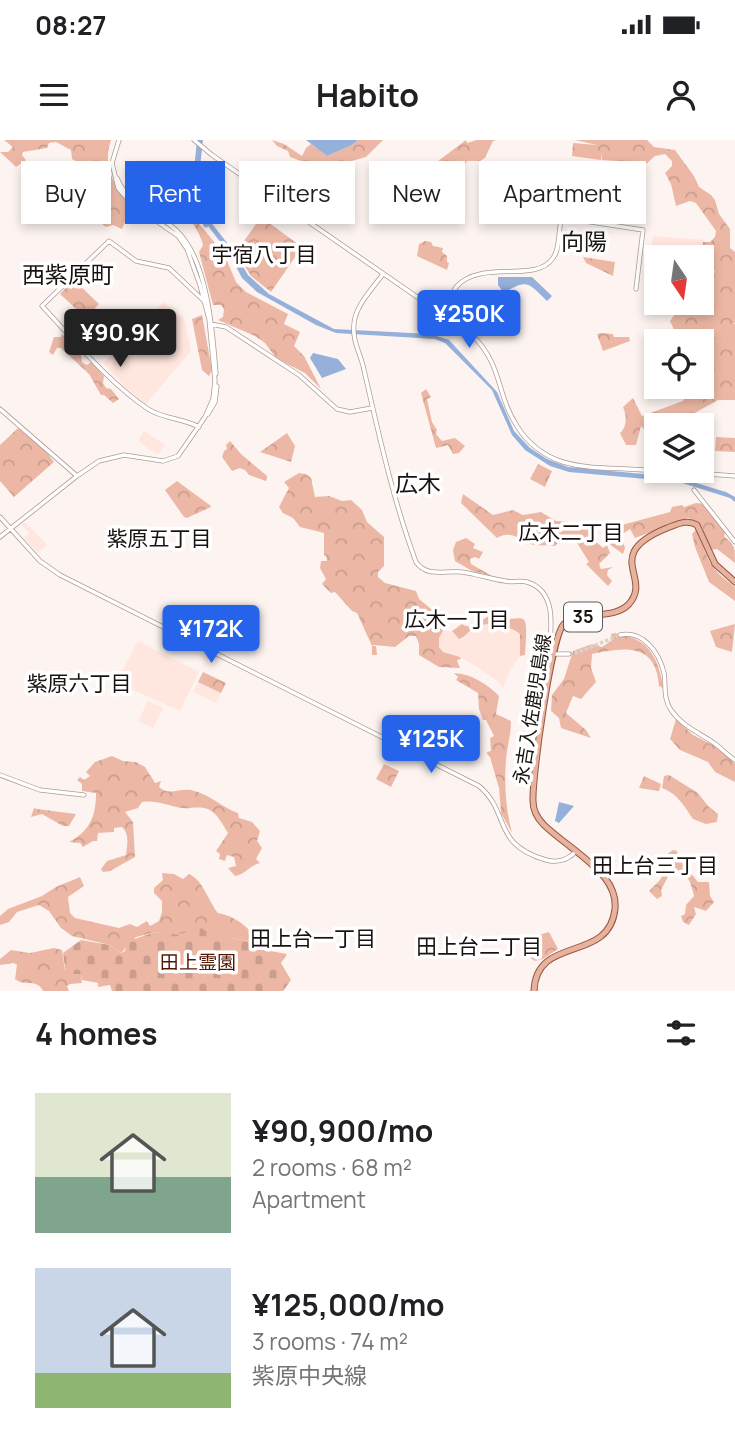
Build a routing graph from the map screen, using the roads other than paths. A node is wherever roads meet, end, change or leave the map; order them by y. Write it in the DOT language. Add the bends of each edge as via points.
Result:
graph roads {
  1 [pos="119,140"];
  2 [pos="195,141"];
  3 [pos="383,274"];
  4 [pos="202,285"];
  5 [pos="636,289"];
  6 [pos="194,291"];
  7 [pos="203,292"];
  8 [pos="206,302"];
  9 [pos="444,316"];
  10 [pos="210,324"];
  11 [pos="372,408"];
  12 [pos="0,409"];
  13 [pos="199,428"];
  14 [pos="77,475"];
  15 [pos="735,476"];
  16 [pos="694,490"];
  17 [pos="0,517"];
  18 [pos="10,529"];
  19 [pos="0,537"];
  20 [pos="735,542"];
  21 [pos="735,582"];
  22 [pos="620,635"];
  23 [pos="569,654"];
  24 [pos="553,655"];
  25 [pos="735,760"];
  26 [pos="0,775"];
  27 [pos="84,795"];
  28 [pos="575,852"];
  29 [pos="534,991"];
  1 -- 4 [label="street" via="114,158 127,196 175,229"];
  2 -- 3 [label="street"];
  3 -- 9 [label="street"];
  3 -- 11 [label="street" via="357,311 354,330"];
  4 -- 7 [label="street"];
  4 -- 10 [label="street"];
  5 -- 9 [label="street" via="642,229 565,218 548,264 472,274 454,290"];
  6 -- 7 [label="street"];
  6 -- 8 [label="street"];
  6 -- 13 [label="street" via="169,268 136,261 109,241 42,306 139,402 159,415"];
  7 -- 8 [label="street"];
  8 -- 10 [label="street"];
  9 -- 15 [label="street" via="483,347 517,427 545,454 590,467"];
  10 -- 11 [label="street" via="235,332 299,375 340,411"];
  10 -- 13 [label="street" via="217,391"];
  11 -- 24 [label="street" via="418,566 533,584 551,610 549,654"];
  12 -- 14 [label="street"];
  13 -- 14 [label="street" via="174,459 113,457"];
  14 -- 18 [label="street"];
  16 -- 20 [label="street"];
  17 -- 18 [label="street"];
  18 -- 19 [label="street"];
  18 -- 28 [label="street" via="60,575 479,786 511,841 522,851 550,861 569,858"];
  21 -- 24 [label="main road, 永吉入佐鹿児島線 / 35" via="715,564 697,525 686,522 672,527 637,545 632,556 634,593 628,605 566,622"];
  22 -- 25 [label="street" via="646,641 663,670 671,710 694,733"];
  23 -- 24 [label="street"];
  24 -- 28 [label="main road, 永吉入佐鹿児島線 / 35" via="533,804 538,819"];
  26 -- 27 [label="street" via="40,790"];
  28 -- 29 [label="main road, 永吉入佐鹿児島線 / 35" via="610,885 615,904 612,921 596,941 545,962"];
}
